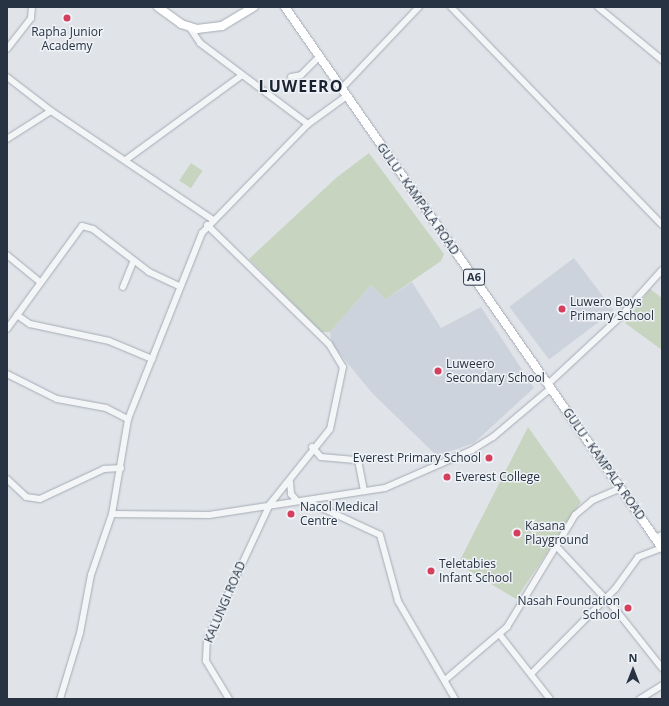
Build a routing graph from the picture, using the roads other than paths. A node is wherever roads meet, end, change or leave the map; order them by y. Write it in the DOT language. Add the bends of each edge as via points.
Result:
graph roads {
  1 [pos="32,7"];
  2 [pos="158,7"];
  3 [pos="254,7"];
  4 [pos="285,7"];
  5 [pos="419,7"];
  6 [pos="451,7"];
  7 [pos="598,7"];
  8 [pos="190,28"];
  9 [pos="7,49"];
  10 [pos="320,56"];
  11 [pos="662,60"];
  12 [pos="241,76"];
  13 [pos="7,77"];
  14 [pos="291,77"];
  15 [pos="342,88"];
  16 [pos="348,95"];
  17 [pos="51,111"];
  18 [pos="308,124"];
  19 [pos="7,139"];
  20 [pos="126,159"];
  21 [pos="212,219"];
  22 [pos="207,225"];
  23 [pos="662,225"];
  24 [pos="7,255"];
  25 [pos="133,262"];
  26 [pos="662,270"];
  27 [pos="40,282"];
  28 [pos="179,286"];
  29 [pos="123,287"];
  30 [pos="16,315"];
  31 [pos="7,329"];
  32 [pos="152,359"];
  33 [pos="7,374"];
  34 [pos="549,386"];
  35 [pos="128,419"];
  36 [pos="312,447"];
  37 [pos="121,468"];
  38 [pos="7,479"];
  39 [pos="290,482"];
  40 [pos="621,488"];
  41 [pos="364,490"];
  42 [pos="297,501"];
  43 [pos="307,501"];
  44 [pos="270,504"];
  45 [pos="112,514"];
  46 [pos="659,537"];
  47 [pos="557,547"];
  48 [pos="662,548"];
  49 [pos="605,597"];
  50 [pos="500,635"];
  51 [pos="662,668"];
  52 [pos="531,674"];
  53 [pos="445,680"];
  54 [pos="662,685"];
  55 [pos="60,699"];
  56 [pos="229,699"];
  57 [pos="455,699"];
  58 [pos="550,699"];
  59 [pos="640,699"];
  1 -- 9 [label="street" via="31,18"];
  2 -- 8 [label="main road"];
  3 -- 8 [label="main road" via="222,26"];
  4 -- 10 [label="main road, GULU - KAMPALA ROAD / A6"];
  5 -- 15 [label="street"];
  6 -- 23 [label="street"];
  7 -- 11 [label="street"];
  8 -- 12 [label="street" via="200,43"];
  10 -- 14 [label="street" via="301,75"];
  10 -- 15 [label="main road, GULU - KAMPALA ROAD / A6"];
  12 -- 18 [label="street"];
  12 -- 20 [label="street"];
  13 -- 17 [label="street"];
  15 -- 16 [label="main road, GULU - KAMPALA ROAD / A6"];
  16 -- 18 [label="street"];
  16 -- 34 [label="main road, GULU - KAMPALA ROAD / A6" via="373,136"];
  17 -- 19 [label="street"];
  17 -- 20 [label="street"];
  18 -- 21 [label="street"];
  20 -- 21 [label="street"];
  21 -- 22 [label="street"];
  22 -- 28 [label="street"];
  22 -- 36 [label="street" via="329,344 342,364 335,414 326,435"];
  24 -- 27 [label="street"];
  25 -- 27 [label="street" via="94,229 82,226"];
  25 -- 28 [label="street"];
  25 -- 29 [label="street"];
  26 -- 34 [label="street" via="620,317"];
  27 -- 30 [label="street"];
  28 -- 32 [label="street"];
  30 -- 31 [label="street"];
  30 -- 32 [label="street" via="30,324 109,341"];
  32 -- 35 [label="street"];
  33 -- 35 [label="street" via="57,399 106,408"];
  34 -- 40 [label="main road, GULU - KAMPALA ROAD / A6"];
  34 -- 41 [label="street" via="494,437 472,450 385,488"];
  35 -- 37 [label="street"];
  36 -- 39 [label="street"];
  36 -- 41 [label="street" via="320,457 358,460"];
  37 -- 38 [label="street" via="104,469 40,499 20,493"];
  37 -- 45 [label="street"];
  39 -- 42 [label="street" via="290,494"];
  39 -- 44 [label="street"];
  40 -- 46 [label="main road, GULU - KAMPALA ROAD / A6"];
  40 -- 47 [label="street" via="579,510"];
  41 -- 43 [label="street"];
  42 -- 43 [label="street"];
  42 -- 44 [label="street"];
  43 -- 53 [label="street" via="380,535 398,601"];
  44 -- 45 [label="street" via="209,515"];
  44 -- 56 [label="street, KALUNGI ROAD" via="236,573 204,652 206,661"];
  45 -- 55 [label="street" via="91,575 80,633"];
  46 -- 48 [label="main road, GULU - KAMPALA ROAD / A6"];
  47 -- 49 [label="street"];
  47 -- 50 [label="street"];
  48 -- 49 [label="street" via="638,557 625,579"];
  49 -- 51 [label="street"];
  49 -- 52 [label="street"];
  50 -- 52 [label="street"];
  50 -- 53 [label="street"];
  52 -- 58 [label="street"];
  53 -- 57 [label="street"];
  54 -- 59 [label="street"];
}
